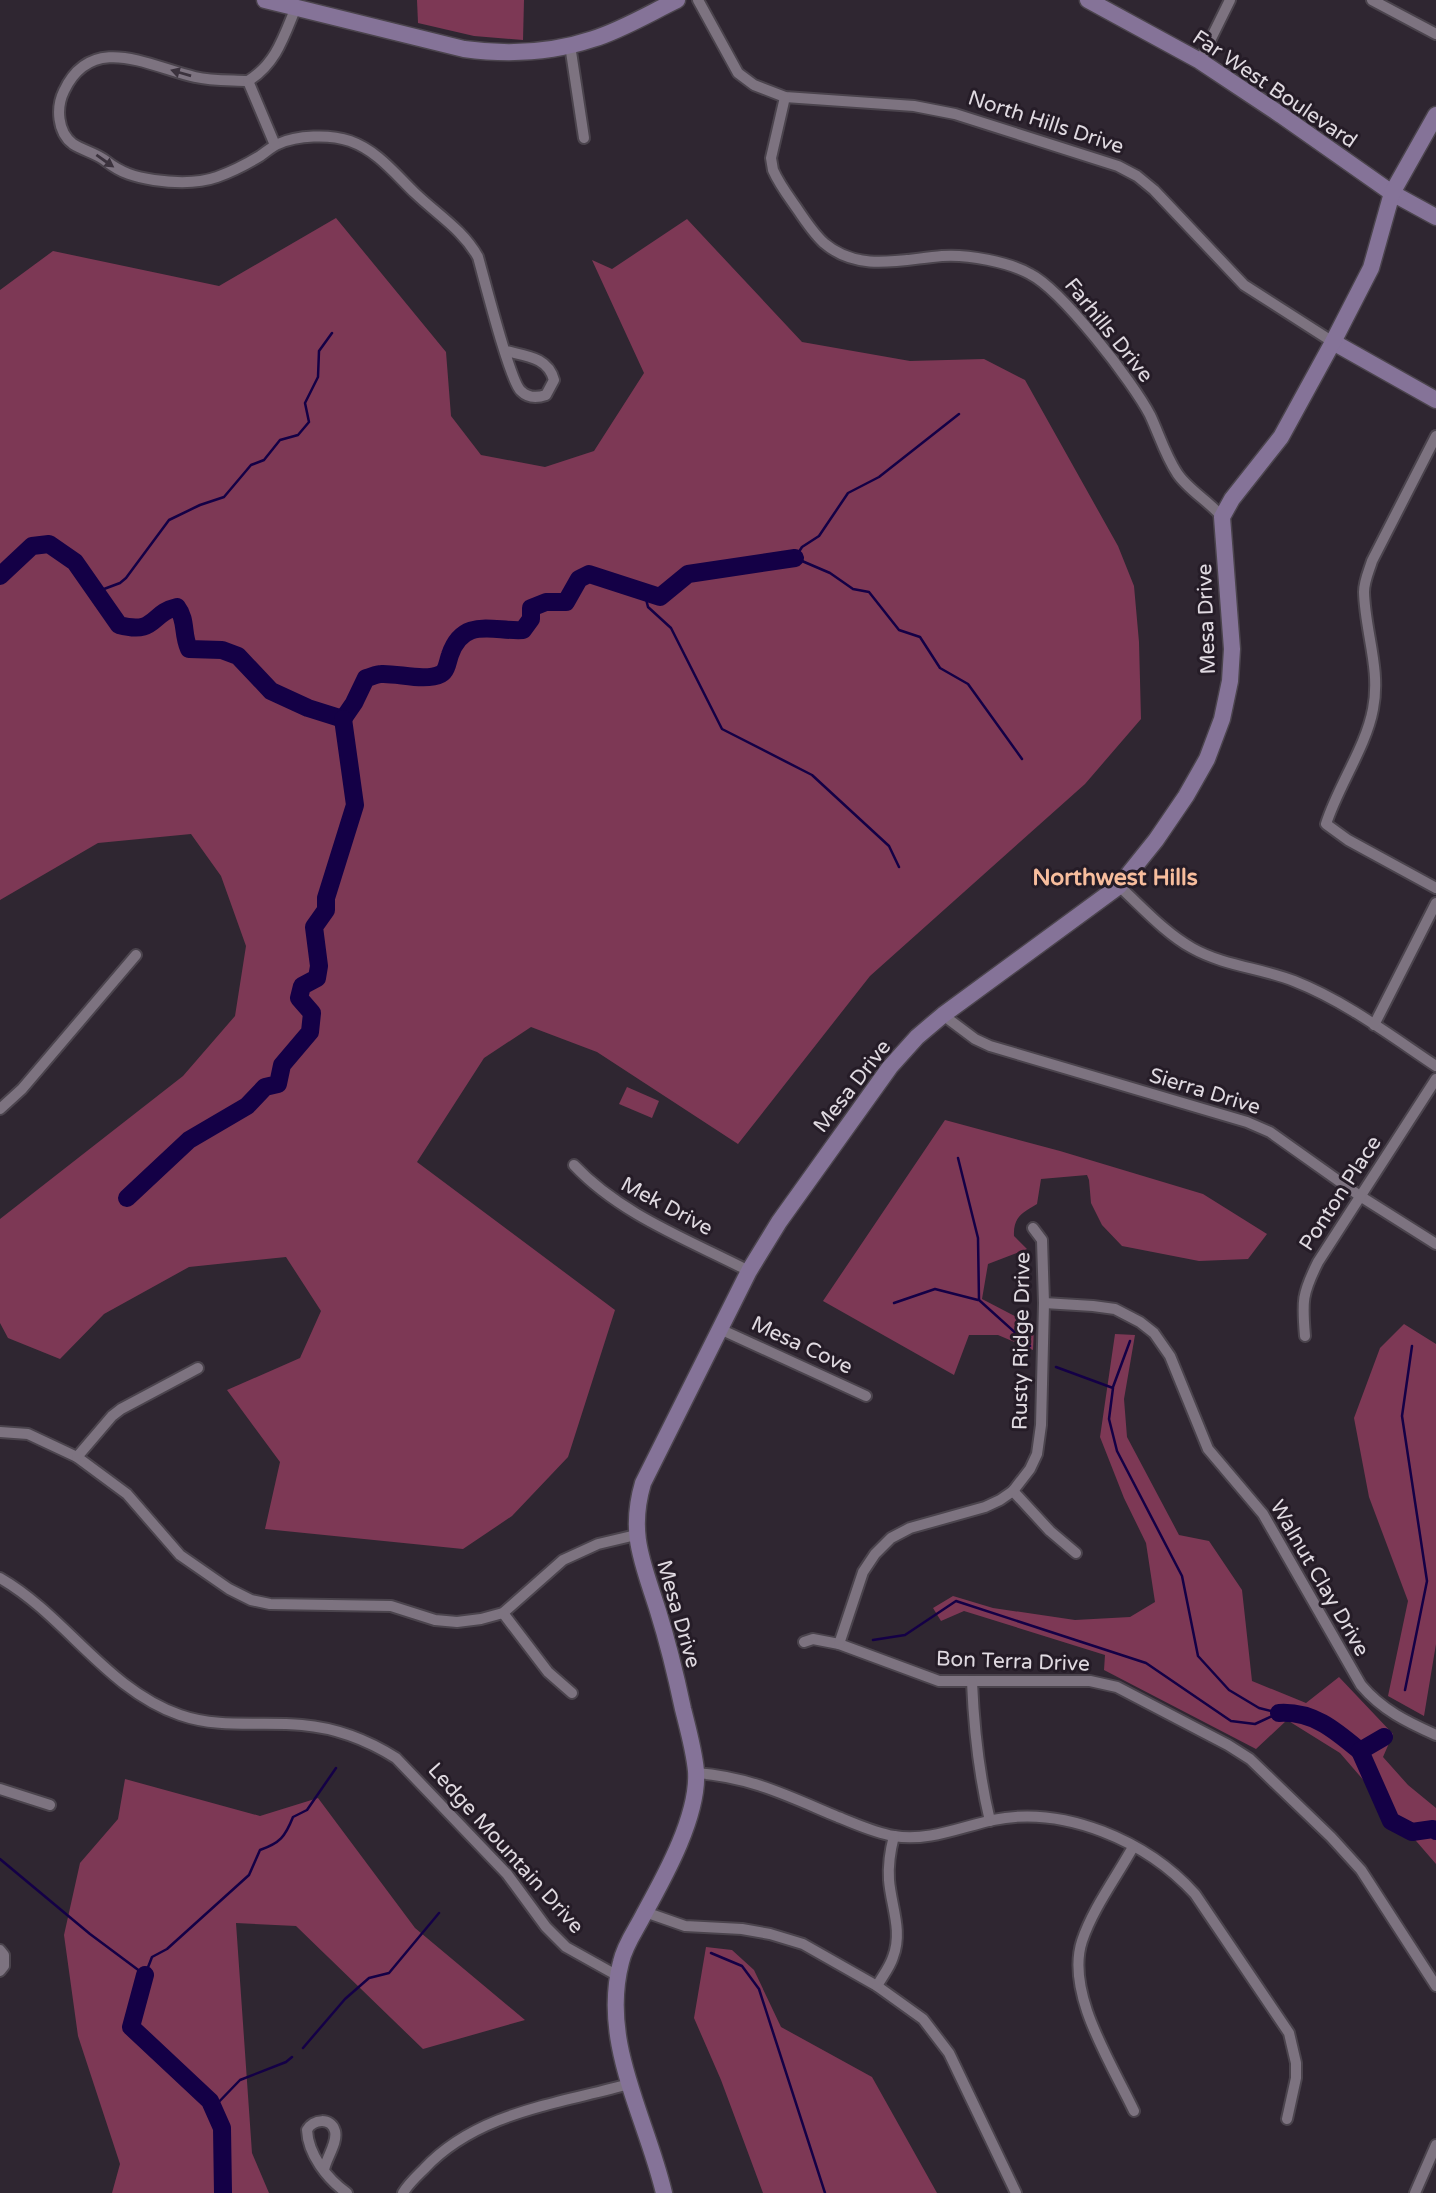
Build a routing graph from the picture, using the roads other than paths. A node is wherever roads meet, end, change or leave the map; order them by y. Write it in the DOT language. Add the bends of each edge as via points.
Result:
graph roads {
  1 [pos="265,0"];
  2 [pos="677,0"];
  3 [pos="698,0"];
  4 [pos="1088,0"];
  5 [pos="1230,0"];
  6 [pos="1372,0"];
  7 [pos="296,8"];
  8 [pos="1436,34"];
  9 [pos="570,45"];
  10 [pos="1199,61"];
  11 [pos="248,81"];
  12 [pos="785,97"];
  13 [pos="1436,115"];
  14 [pos="584,138"];
  15 [pos="275,145"];
  16 [pos="1392,193"];
  17 [pos="1436,217"];
  18 [pos="1333,342"];
  19 [pos="506,351"];
  20 [pos="1436,400"];
  21 [pos="1436,436"];
  22 [pos="1222,517"];
  23 [pos="1119,886"];
  24 [pos="1436,888"];
  25 [pos="1436,903"];
  26 [pos="136,955"];
  27 [pos="943,1015"];
  28 [pos="1374,1025"];
  29 [pos="1436,1066"];
  30 [pos="1436,1079"];
  31 [pos="0,1110"];
  32 [pos="574,1165"];
  33 [pos="1360,1196"];
  34 [pos="1033,1228"];
  35 [pos="1436,1244"];
  36 [pos="749,1271"];
  37 [pos="1044,1303"];
  38 [pos="722,1329"];
  39 [pos="1305,1336"];
  40 [pos="198,1367"];
  41 [pos="866,1396"];
  42 [pos="0,1432"];
  43 [pos="77,1457"];
  44 [pos="1013,1491"];
  45 [pos="636,1535"];
  46 [pos="1076,1553"];
  47 [pos="0,1578"];
  48 [pos="503,1613"];
  49 [pos="804,1642"];
  50 [pos="839,1644"];
  51 [pos="972,1682"];
  52 [pos="572,1693"];
  53 [pos="1436,1735"];
  54 [pos="696,1773"];
  55 [pos="0,1789"];
  56 [pos="50,1805"];
  57 [pos="990,1821"];
  58 [pos="894,1836"];
  59 [pos="1133,1847"];
  60 [pos="645,1912"];
  61 [pos="0,1950"];
  62 [pos="0,1970"];
  63 [pos="618,1976"];
  64 [pos="877,1986"];
  65 [pos="1436,1986"];
  66 [pos="629,2084"];
  67 [pos="1135,2110"];
  68 [pos="1287,2119"];
  69 [pos="1436,2146"];
  70 [pos="324,2170"];
  71 [pos="347,2193"];
  72 [pos="403,2193"];
  73 [pos="664,2193"];
  74 [pos="1016,2193"];
  75 [pos="1415,2193"];
  1 -- 7 [label="street"];
  2 -- 9 [label="street"];
  3 -- 12 [label="street, North Hills Drive" via="738,74"];
  4 -- 10 [label="street, Far West Boulevard"];
  5 -- 10 [label="street"];
  6 -- 8 [label="street"];
  7 -- 9 [label="street" via="464,49 514,52"];
  7 -- 11 [label="street" via="272,62"];
  9 -- 14 [label="street"];
  10 -- 16 [label="street, Far West Boulevard"];
  11 -- 15 [label="street"];
  11 -- 15 [label="street, one-way" via="197,78 119,56 102,57 72,77 63,92 60,121 72,143 122,173 172,183 218,177"];
  12 -- 18 [label="street, North Hills Drive" via="914,106 955,114 1118,166 1154,190 1244,285"];
  12 -- 22 [label="street, Farhills Drive" via="771,158 773,170 826,245 844,254 887,263 967,257 1030,273 1051,287 1149,412 1177,475"];
  13 -- 16 [label="street"];
  15 -- 19 [label="street" via="332,138 348,140 376,154 471,244"];
  16 -- 17 [label="street, Far West Boulevard"];
  16 -- 18 [label="street" via="1371,268"];
  18 -- 20 [label="street, North Hills Drive"];
  18 -- 22 [label="street" via="1281,437"];
  19 -- 19 [label="street" via="552,370 554,380 546,395 529,396 521,391"];
  21 -- 24 [label="street" via="1366,578 1376,672 1373,710 1326,824"];
  22 -- 23 [label="street, Mesa Drive" via="1232,649 1222,719 1186,796"];
  23 -- 27 [label="street, Mesa Drive"];
  23 -- 28 [label="street" via="1192,948 1293,981"];
  25 -- 28 [label="street"];
  26 -- 31 [label="street"];
  27 -- 33 [label="street, Sierra Drive" via="990,1046 1247,1122 1270,1132"];
  27 -- 36 [label="street, Mesa Drive" via="916,1037 851,1119"];
  28 -- 29 [label="street"];
  30 -- 33 [label="street, Ponton Place"];
  32 -- 36 [label="street, Mek Drive" via="619,1205"];
  33 -- 35 [label="street, Sierra Drive"];
  33 -- 39 [label="street, Ponton Place" via="1304,1291"];
  34 -- 37 [label="street, Rusty Ridge Drive" via="1042,1240"];
  36 -- 38 [label="street, Mesa Drive"];
  37 -- 44 [label="street, Rusty Ridge Drive" via="1037,1454"];
  37 -- 53 [label="street, Walnut Clay Drive" via="1115,1309 1154,1333 1170,1356 1208,1449 1263,1514 1361,1685 1400,1719"];
  38 -- 41 [label="street, Mesa Cove"];
  38 -- 45 [label="street, Mesa Drive" via="643,1483"];
  40 -- 43 [label="street" via="121,1409"];
  42 -- 43 [label="street" via="28,1434"];
  43 -- 48 [label="street" via="127,1494 180,1555 251,1600 391,1606 457,1622"];
  44 -- 46 [label="street"];
  44 -- 50 [label="street, Rusty Ridge Drive" via="985,1507 910,1528 891,1538 863,1572"];
  45 -- 48 [label="street" via="563,1560"];
  45 -- 54 [label="street, Mesa Drive" via="675,1674"];
  47 -- 63 [label="street, Ledge Mountain Drive" via="51,1614 107,1670 168,1710 204,1722 341,1731 396,1758 507,1874 566,1947"];
  48 -- 52 [label="street" via="548,1672"];
  49 -- 50 [label="street, Bon Terra Drive" via="813,1639"];
  50 -- 51 [label="street, Bon Terra Drive" via="939,1681"];
  51 -- 57 [label="street" via="979,1767"];
  51 -- 65 [label="street, Bon Terra Drive" via="1090,1681 1117,1687 1250,1759 1361,1870"];
  54 -- 58 [label="street" via="751,1781"];
  54 -- 60 [label="street, Mesa Drive" via="688,1823"];
  55 -- 56 [label="street"];
  57 -- 58 [label="street" via="919,1837"];
  57 -- 59 [label="street" via="1010,1816 1057,1818 1092,1826"];
  58 -- 64 [label="street" via="889,1882 897,1940"];
  59 -- 67 [label="street" via="1082,1941 1077,1975 1085,2008"];
  59 -- 68 [label="street" via="1195,1894 1289,2033 1296,2078"];
  60 -- 63 [label="street, Mesa Drive" via="625,1947"];
  60 -- 64 [label="street" via="685,1926 771,1934 803,1944"];
  61 -- 62 [label="street" via="4,1966"];
  63 -- 66 [label="street, Mesa Drive" via="616,2029"];
  64 -- 74 [label="street" via="923,2018 941,2040"];
  66 -- 72 [label="street" via="488,2123 452,2144"];
  66 -- 73 [label="street, Mesa Drive"];
  69 -- 75 [label="street"];
  70 -- 71 [label="street"];
}
